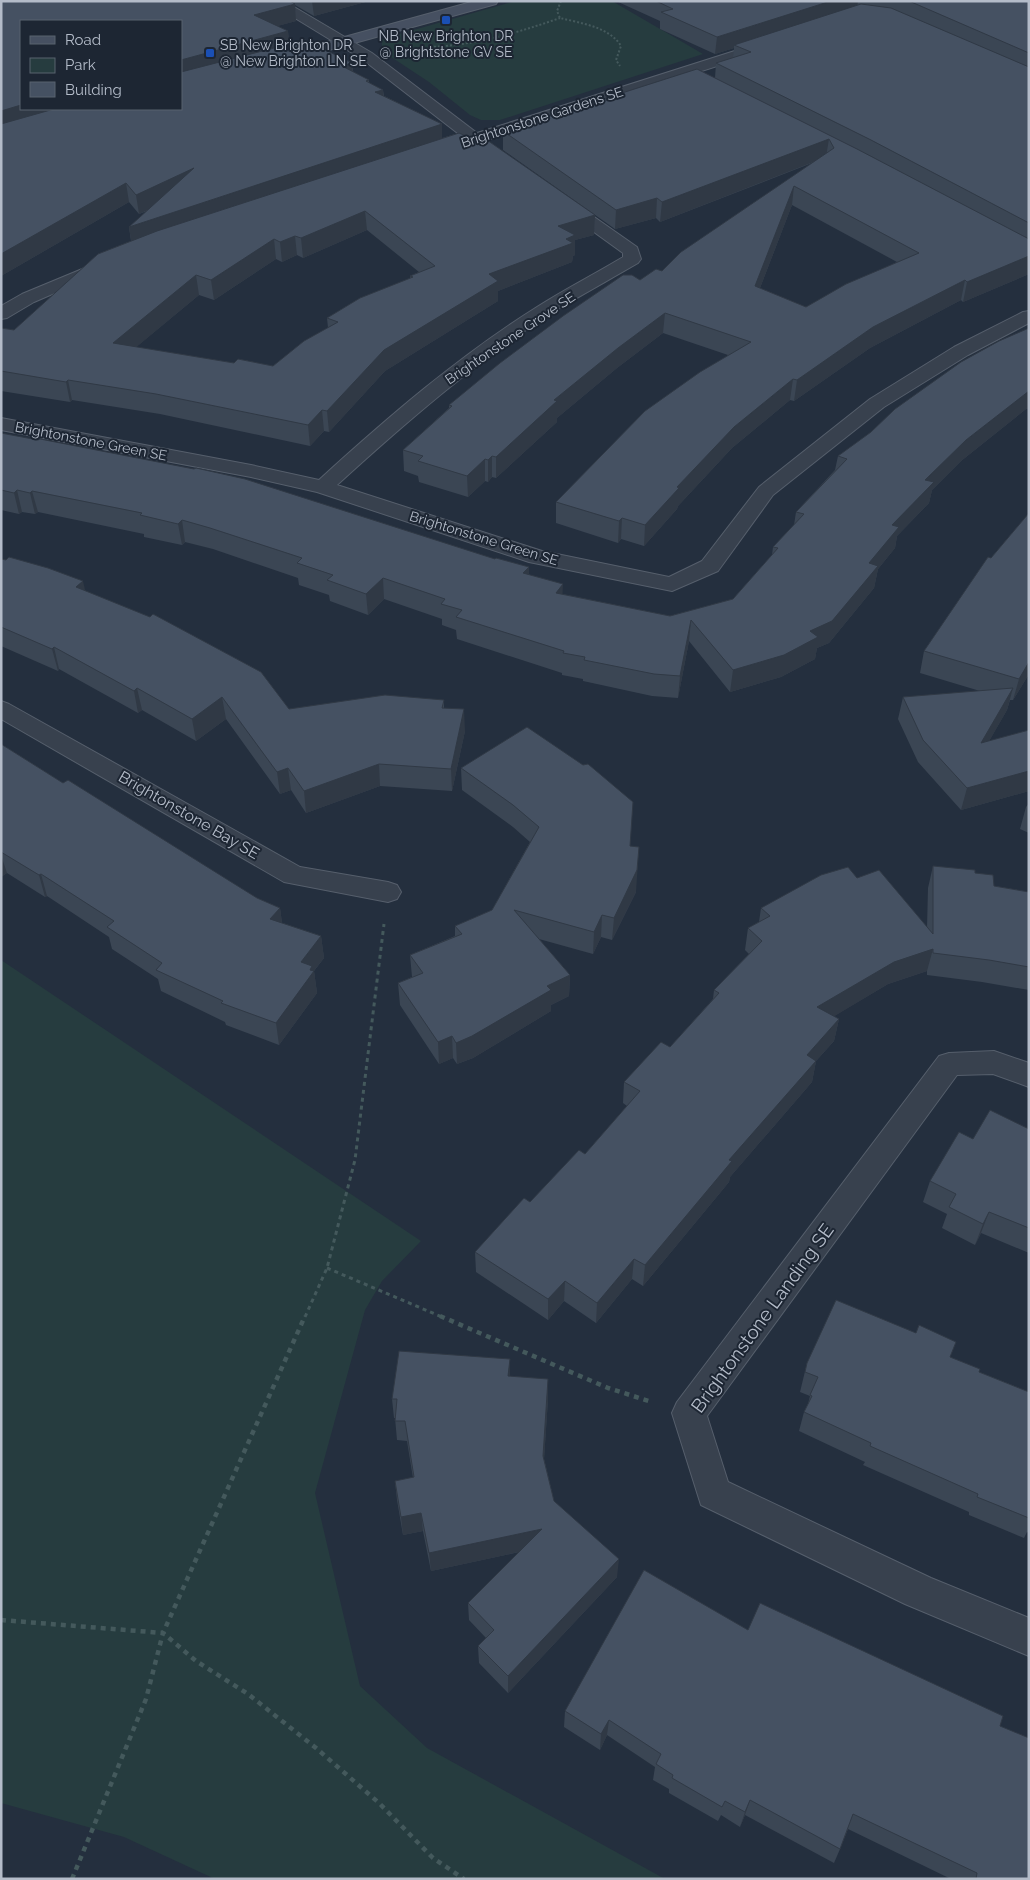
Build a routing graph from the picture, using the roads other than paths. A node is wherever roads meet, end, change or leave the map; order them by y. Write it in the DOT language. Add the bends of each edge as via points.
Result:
graph roads {
  1 [pos="274,1"];
  2 [pos="441,1"];
  3 [pos="491,1"];
  4 [pos="328,33"];
  5 [pos="784,40"];
  6 [pos="344,42"];
  7 [pos="683,73"];
  8 [pos="700,81"];
  9 [pos="474,139"];
  10 [pos="497,155"];
  11 [pos="419,157"];
  12 [pos="550,193"];
  13 [pos="114,261"];
  14 [pos="1,314"];
  15 [pos="1029,316"];
  16 [pos="1,424"];
  17 [pos="323,487"];
  18 [pos="1,708"];
  19 [pos="388,892"];
  20 [pos="1029,1075"];
  21 [pos="1029,1637"];
  1 -- 4 [label="street"];
  2 -- 4 [label="street"];
  3 -- 6 [label="street"];
  4 -- 6 [label="street"];
  4 -- 6 [label="street" via="272,55"];
  5 -- 7 [label="street, Brightonstone Gardens SE"];
  6 -- 9 [label="street" via="368,56"];
  7 -- 8 [label="street"];
  7 -- 9 [label="street, Brightonstone Gardens SE"];
  9 -- 10 [label="street"];
  9 -- 11 [label="street, Brightonstone Gardens SE"];
  12 -- 17 [label="street, Brightonstone Grove SE" via="631,250 632,259 544,311 449,377"];
  13 -- 14 [label="street" via="28,298"];
  15 -- 17 [label="street, Brightonstone Green SE" via="961,351 877,403 766,491 710,566 672,584 537,558"];
  16 -- 17 [label="street, Brightonstone Green SE"];
  18 -- 19 [label="street, Brightonstone Bay SE" via="293,875"];
  20 -- 21 [label="street, Brightonstone Landing SE" via="994,1062 949,1064 689,1413 714,1493 918,1591"];
}
